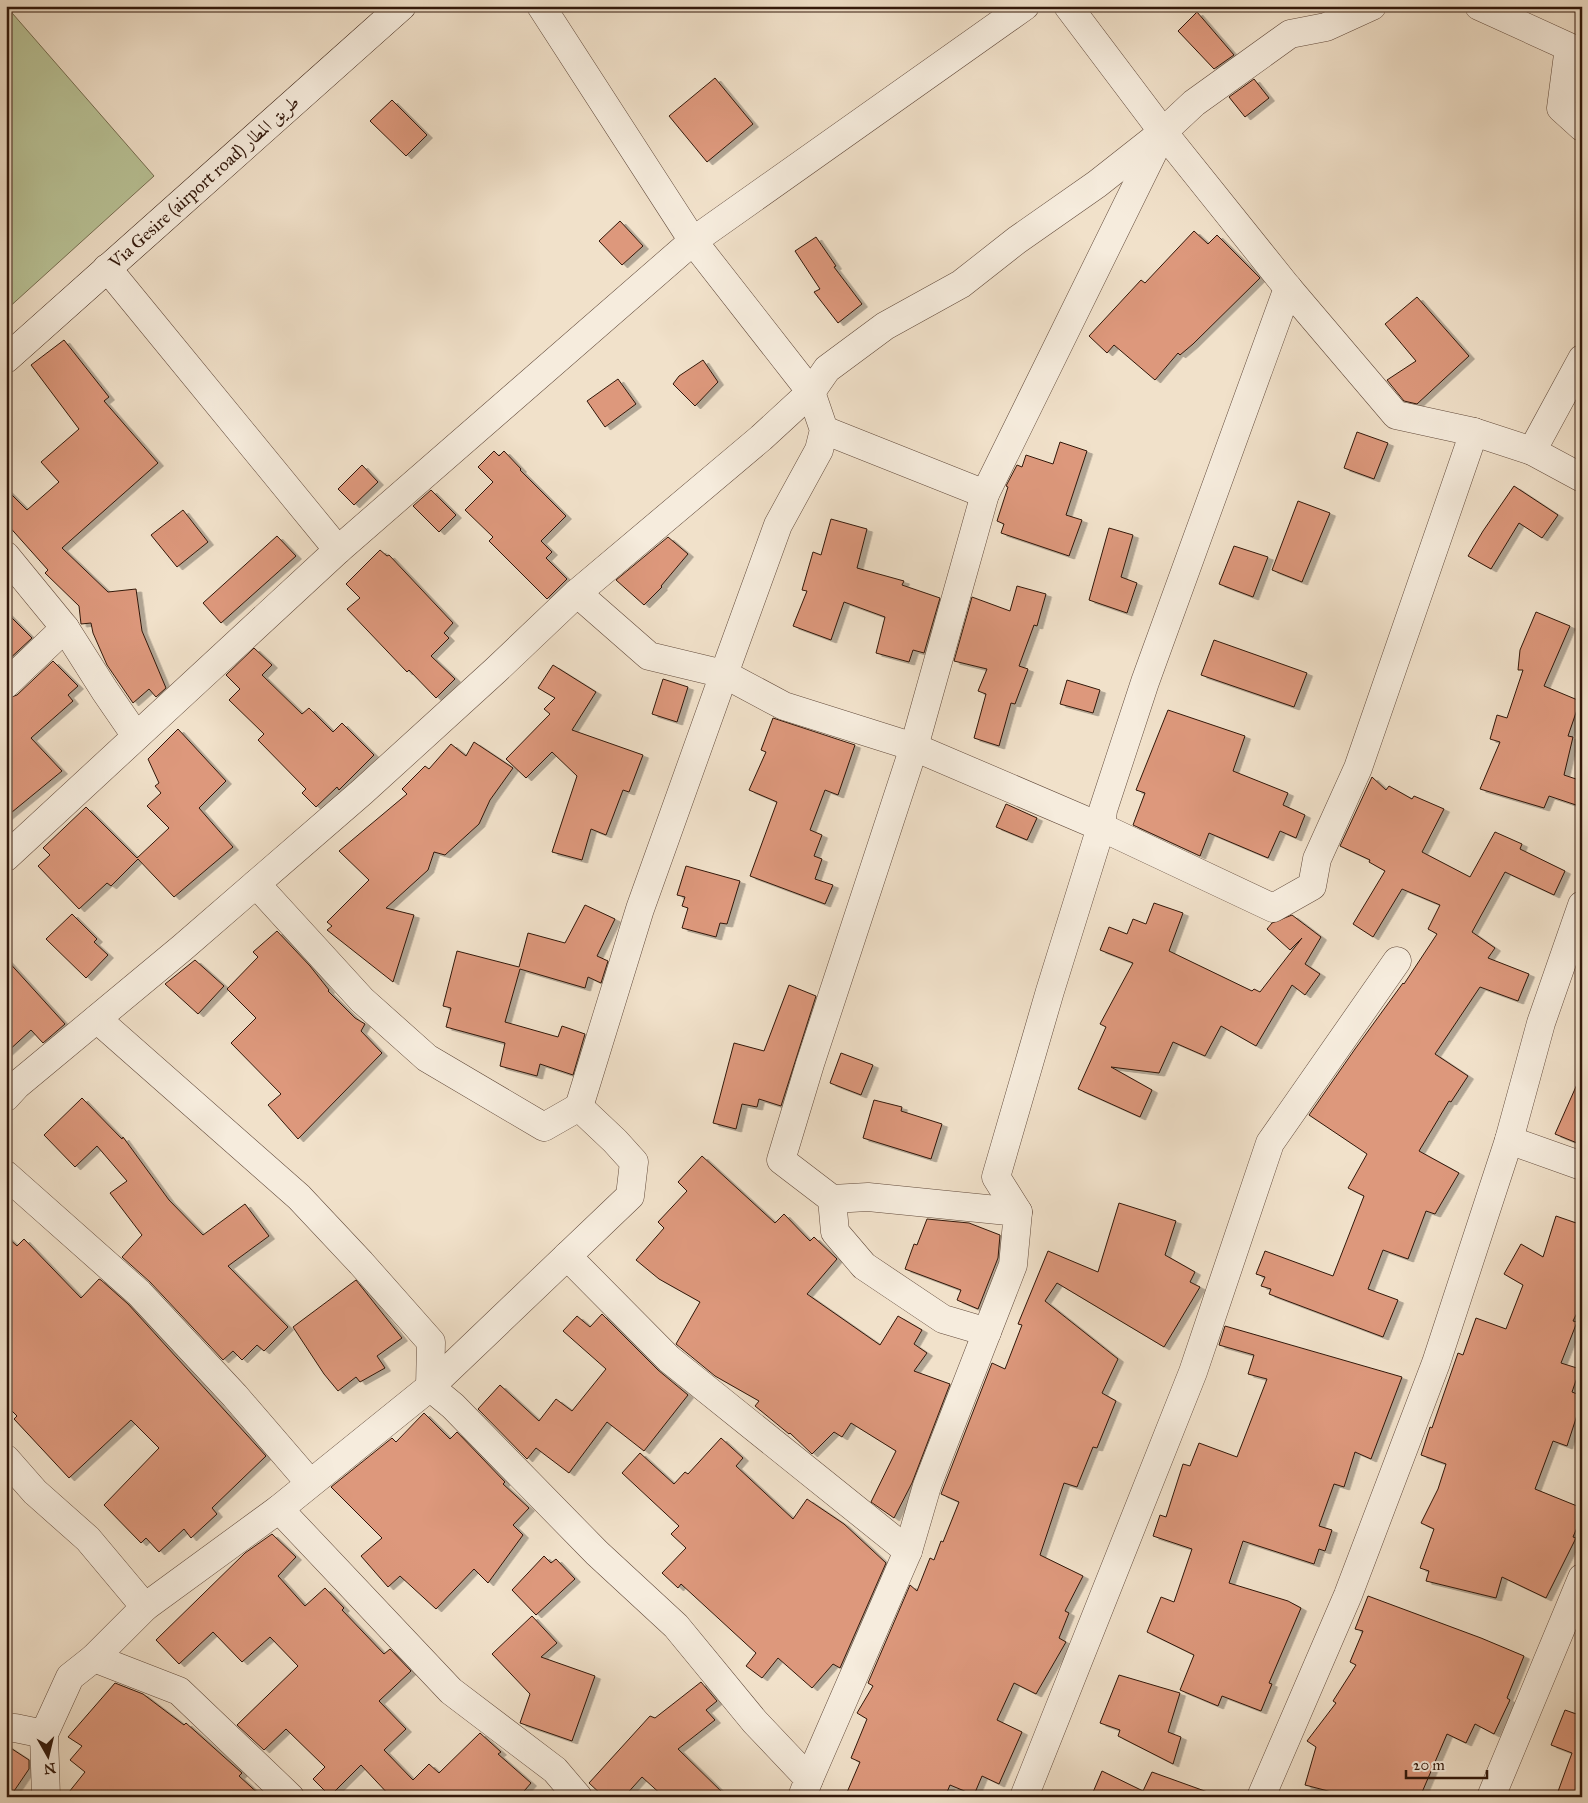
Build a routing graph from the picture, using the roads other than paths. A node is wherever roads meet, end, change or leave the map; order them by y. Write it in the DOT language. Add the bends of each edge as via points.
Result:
graph roads {
  1 [pos="402,6"];
  2 [pos="541,6"];
  3 [pos="1025,6"];
  4 [pos="1068,6"];
  5 [pos="1372,6"];
  6 [pos="1479,6"];
  7 [pos="1582,127"];
  8 [pos="1163,132"];
  9 [pos="693,241"];
  10 [pos="107,268"];
  11 [pos="1288,288"];
  12 [pos="6,359"];
  13 [pos="1582,359"];
  14 [pos="811,392"];
  15 [pos="824,430"];
  16 [pos="1474,432"];
  17 [pos="1532,451"];
  18 [pos="1582,478"];
  19 [pos="985,494"];
  20 [pos="338,550"];
  21 [pos="7,558"];
  22 [pos="577,593"];
  23 [pos="66,628"];
  24 [pos="724,674"];
  25 [pos="6,684"];
  26 [pos="136,736"];
  27 [pos="914,747"];
  28 [pos="1101,827"];
  29 [pos="6,857"];
  30 [pos="256,884"];
  31 [pos="1582,905"];
  32 [pos="1396,961"];
  33 [pos="97,1019"];
  34 [pos="6,1097"];
  35 [pos="579,1107"];
  36 [pos="1509,1140"];
  37 [pos="1582,1166"];
  38 [pos="6,1175"];
  39 [pos="832,1199"];
  40 [pos="1018,1212"];
  41 [pos="567,1256"];
  42 [pos="987,1332"];
  43 [pos="430,1387"];
  44 [pos="6,1458"];
  45 [pos="310,1483"];
  46 [pos="278,1509"];
  47 [pos="908,1551"];
  48 [pos="1582,1578"];
  49 [pos="145,1606"];
  50 [pos="94,1658"];
  51 [pos="6,1729"];
  52 [pos="44,1734"];
  53 [pos="805,1788"];
  54 [pos="46,1797"];
  55 [pos="290,1797"];
  56 [pos="578,1797"];
  57 [pos="1024,1797"];
  58 [pos="1261,1797"];
  59 [pos="1490,1797"];
  1 -- 10 [label="street, Via Gesire (airport road) طريق المطار"];
  2 -- 9 [label="street"];
  3 -- 9 [label="street"];
  4 -- 8 [label="street"];
  5 -- 8 [label="street" via="1326,27 1290,34 1194,104"];
  6 -- 7 [label="street" via="1568,47 1561,108"];
  8 -- 11 [label="street"];
  8 -- 14 [label="street" via="962,284 885,326 827,369"];
  8 -- 19 [label="street"];
  9 -- 14 [label="street"];
  9 -- 20 [label="street"];
  10 -- 12 [label="street, Via Gesire (airport road) طريق المطار"];
  10 -- 20 [label="street"];
  11 -- 16 [label="street" via="1396,415"];
  11 -- 28 [label="street" via="1145,682 1103,810"];
  13 -- 17 [label="street"];
  14 -- 15 [label="street"];
  14 -- 22 [label="street"];
  15 -- 19 [label="street"];
  15 -- 24 [label="street" via="819,450 778,525"];
  16 -- 17 [label="street"];
  16 -- 28 [label="street" via="1358,768 1318,859 1312,886 1273,908"];
  17 -- 18 [label="street"];
  19 -- 27 [label="street"];
  20 -- 26 [label="street"];
  21 -- 23 [label="street"];
  22 -- 24 [label="street" via="649,656"];
  22 -- 30 [label="street" via="496,670"];
  23 -- 25 [label="street"];
  23 -- 26 [label="street"];
  24 -- 27 [label="street" via="784,706"];
  24 -- 35 [label="street" via="640,909"];
  26 -- 29 [label="street"];
  27 -- 28 [label="street"];
  27 -- 39 [label="street" via="810,1064 782,1160"];
  28 -- 40 [label="street" via="996,1177"];
  30 -- 33 [label="street"];
  30 -- 35 [label="street" via="362,1000 427,1058 544,1127"];
  31 -- 36 [label="street" via="1541,1023"];
  32 -- 57 [label="street" via="1270,1143 1193,1372"];
  33 -- 34 [label="street" via="17,1084"];
  33 -- 43 [label="street" via="299,1197 361,1263 431,1342"];
  35 -- 41 [label="street" via="634,1162 630,1196"];
  36 -- 37 [label="street"];
  36 -- 58 [label="street" via="1436,1363 1352,1586"];
  38 -- 45 [label="street" via="139,1292"];
  39 -- 40 [label="street" via="868,1197"];
  39 -- 42 [label="street" via="835,1232 864,1266 943,1319"];
  40 -- 42 [label="street" via="1013,1265"];
  41 -- 43 [label="street"];
  41 -- 47 [label="street" via="669,1359"];
  42 -- 47 [label="street" via="927,1486"];
  43 -- 45 [label="street"];
  43 -- 53 [label="street" via="453,1406 597,1553 676,1626"];
  44 -- 49 [label="street" via="35,1492 88,1538"];
  45 -- 46 [label="street"];
  46 -- 49 [label="street"];
  46 -- 56 [label="street" via="451,1691 555,1770"];
  47 -- 53 [label="street"];
  48 -- 59 [label="street"];
  49 -- 50 [label="street"];
  50 -- 52 [label="street" via="70,1677"];
  50 -- 55 [label="street" via="179,1691"];
  51 -- 52 [label="street"];
  52 -- 54 [label="street"];
}
